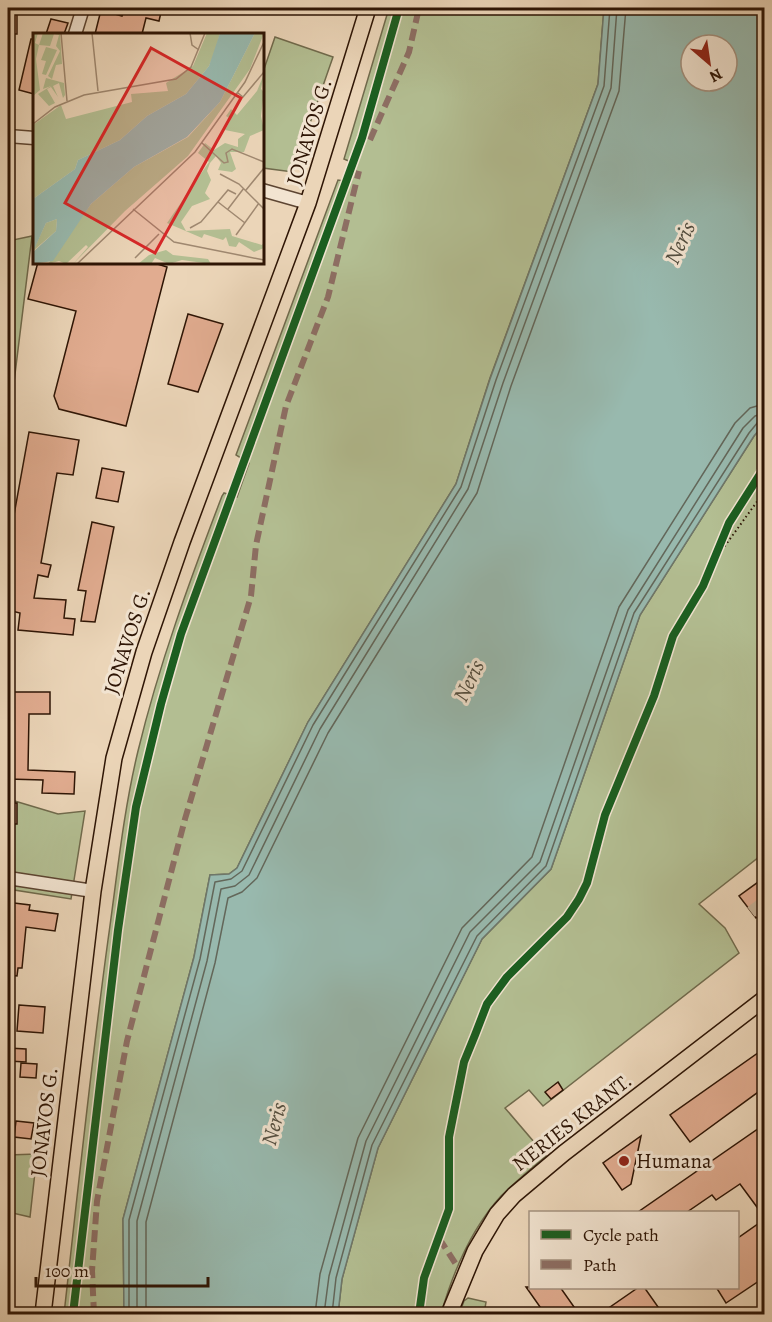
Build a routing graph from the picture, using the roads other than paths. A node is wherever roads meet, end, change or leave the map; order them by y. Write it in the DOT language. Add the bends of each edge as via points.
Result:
graph roads {
  1 [pos="83,8"];
  2 [pos="368,8"];
  3 [pos="75,33"];
  4 [pos="8,136"];
  5 [pos="33,138"];
  6 [pos="264,191"];
  7 [pos="309,203"];
  8 [pos="8,878"];
  9 [pos="93,891"];
  10 [pos="765,999"];
  11 [pos="42,1314"];
  12 [pos="449,1314"];
  1 -- 3 [label="street"];
  2 -- 7 [label="main road, JONAVOS G."];
  4 -- 5 [label="street"];
  6 -- 7 [label="street"];
  7 -- 9 [label="main road, JONAVOS G." via="144,652 114,758"];
  8 -- 9 [label="street"];
  9 -- 11 [label="main road, JONAVOS G."];
  10 -- 12 [label="main road, NERIES KRANT." via="514,1195 474,1251"];
}
